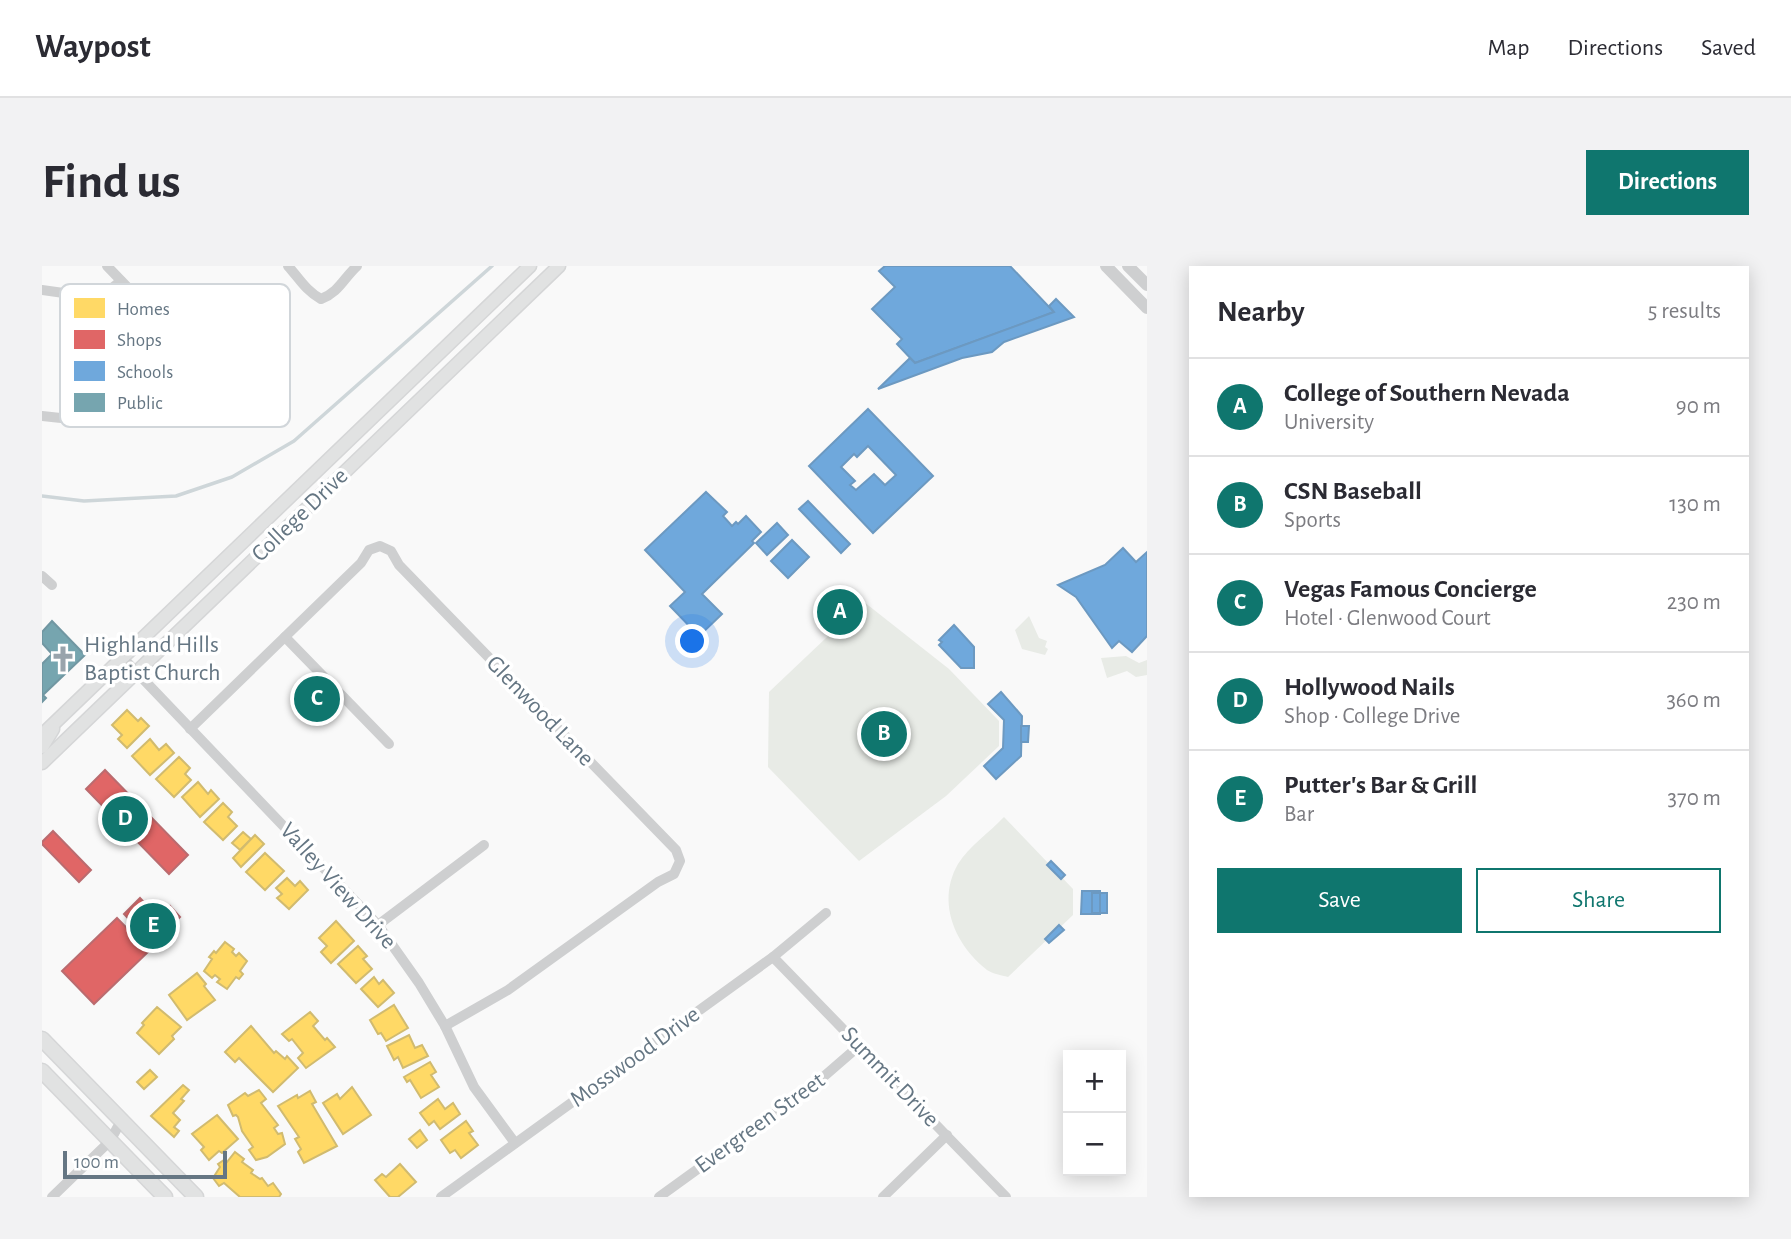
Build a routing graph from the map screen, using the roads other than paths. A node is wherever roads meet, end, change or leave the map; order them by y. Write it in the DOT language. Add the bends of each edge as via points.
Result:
graph roads {
  1 [pos="107,266"];
  2 [pos="288,266"];
  3 [pos="357,266"];
  4 [pos="530,266"];
  5 [pos="559,266"];
  6 [pos="1106,266"];
  7 [pos="1128,266"];
  8 [pos="121,281"];
  9 [pos="1143,281"];
  10 [pos="117,284"];
  11 [pos="124,284"];
  12 [pos="1128,288"];
  13 [pos="42,290"];
  14 [pos="60,293"];
  15 [pos="1147,308"];
  16 [pos="423,368"];
  17 [pos="410,380"];
  18 [pos="438,383"];
  19 [pos="424,396"];
  20 [pos="42,416"];
  21 [pos="60,418"];
  22 [pos="42,576"];
  23 [pos="52,585"];
  24 [pos="285,637"];
  25 [pos="123,658"];
  26 [pos="136,672"];
  27 [pos="55,722"];
  28 [pos="190,729"];
  29 [pos="42,735"];
  30 [pos="389,744"];
  31 [pos="42,747"];
  32 [pos="42,763"];
  33 [pos="484,845"];
  34 [pos="826,913"];
  35 [pos="377,925"];
  36 [pos="773,957"];
  37 [pos="445,1026"];
  38 [pos="42,1039"];
  39 [pos="859,1046"];
  40 [pos="42,1071"];
  41 [pos="121,1121"];
  42 [pos="947,1135"];
  43 [pos="110,1141"];
  44 [pos="515,1143"];
  45 [pos="52,1197"];
  46 [pos="165,1197"];
  47 [pos="196,1197"];
  48 [pos="441,1197"];
  49 [pos="659,1197"];
  50 [pos="883,1197"];
  51 [pos="1006,1197"];
  1 -- 8 [label="street"];
  2 -- 3 [label="street" via="309,292 321,299 335,293"];
  4 -- 16 [label="main road, College Drive"];
  5 -- 18 [label="main road, College Drive"];
  6 -- 12 [label="street"];
  7 -- 9 [label="street"];
  8 -- 10 [label="street"];
  8 -- 11 [label="street"];
  9 -- 12 [label="street"];
  12 -- 15 [label="street"];
  13 -- 14 [label="street"];
  16 -- 17 [label="main road, College Drive"];
  16 -- 18 [label="main road"];
  17 -- 19 [label="main road"];
  17 -- 25 [label="main road, College Drive"];
  18 -- 19 [label="main road, College Drive"];
  19 -- 26 [label="main road, College Drive"];
  20 -- 21 [label="street"];
  22 -- 23 [label="street"];
  24 -- 28 [label="street, Glenwood Lane"];
  24 -- 30 [label="street"];
  24 -- 37 [label="street, Glenwood Lane" via="369,550 380,546 391,551 398,565 676,850 681,862 674,874 508,990"];
  25 -- 26 [label="street, Valley View Drive"];
  25 -- 27 [label="main road, College Drive"];
  26 -- 28 [label="street, Valley View Drive"];
  26 -- 32 [label="main road, College Drive"];
  27 -- 29 [label="main road, College Drive"];
  27 -- 31 [label="main road"];
  28 -- 35 [label="street, Valley View Drive"];
  33 -- 35 [label="street"];
  34 -- 36 [label="street, Mosswood Drive"];
  35 -- 37 [label="street, Valley View Drive"];
  36 -- 39 [label="street, Summit Drive"];
  36 -- 44 [label="street, Mosswood Drive"];
  37 -- 44 [label="street, Valley View Drive" via="474,1087"];
  38 -- 41 [label="main road"];
  39 -- 42 [label="street, Summit Drive"];
  39 -- 49 [label="street, Evergreen Street" via="814,1085"];
  40 -- 43 [label="main road"];
  41 -- 43 [label="street"];
  41 -- 47 [label="main road"];
  42 -- 50 [label="street"];
  42 -- 51 [label="street, Summit Drive"];
  43 -- 45 [label="street"];
  43 -- 46 [label="main road"];
  44 -- 48 [label="street, Mosswood Drive"];
}
